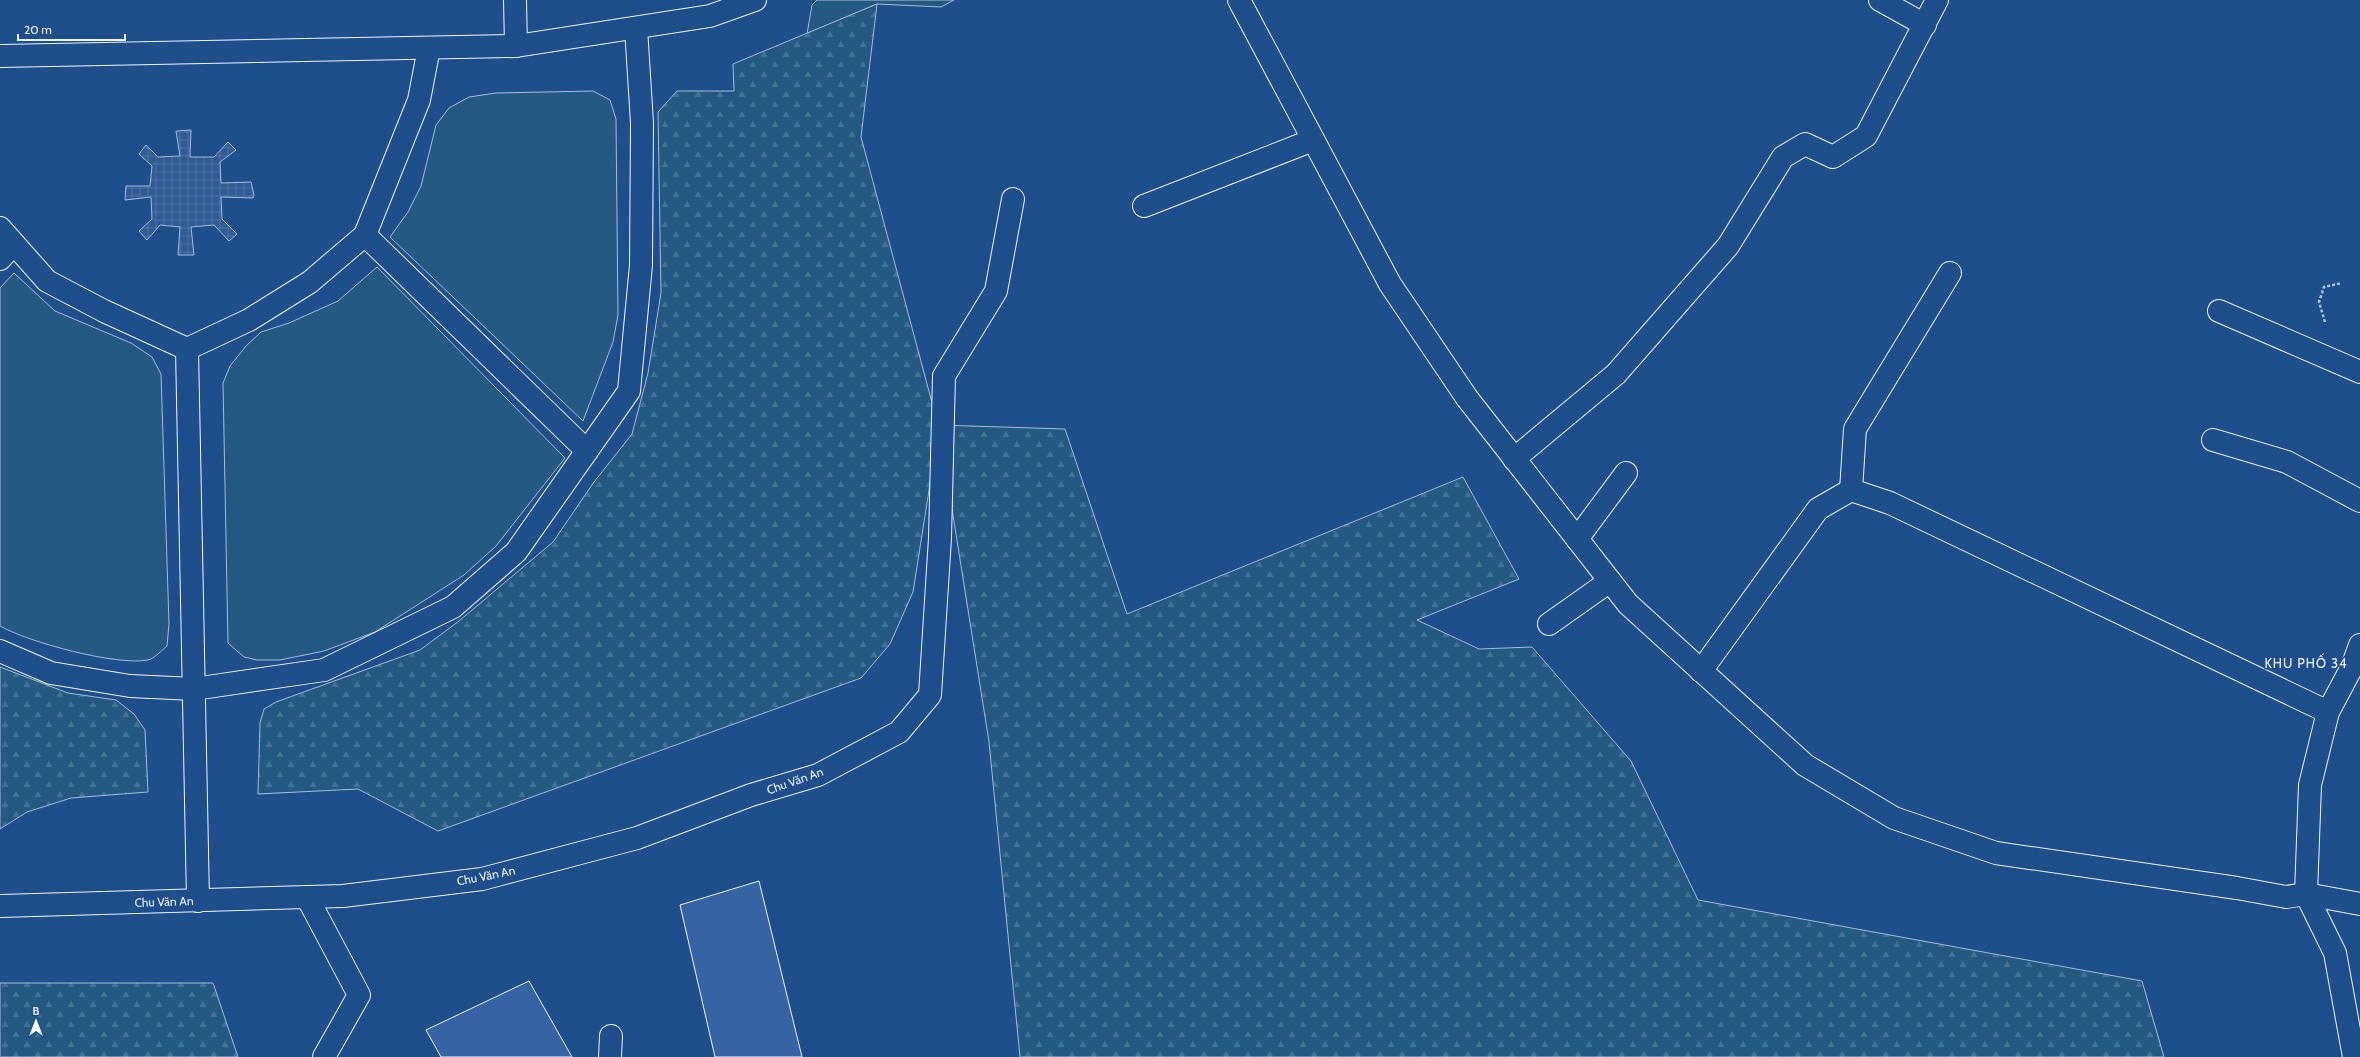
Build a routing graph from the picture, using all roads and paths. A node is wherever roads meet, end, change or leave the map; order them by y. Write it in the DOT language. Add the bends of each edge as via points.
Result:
graph roads {
  1 [pos="515,0"];
  2 [pos="755,0"];
  3 [pos="1239,0"];
  4 [pos="1880,0"];
  5 [pos="1937,0"];
  6 [pos="1925,25"];
  7 [pos="636,28"];
  8 [pos="516,46"];
  9 [pos="429,48"];
  10 [pos="0,56"];
  11 [pos="1314,140"];
  12 [pos="1013,199"];
  13 [pos="1144,206"];
  14 [pos="364,235"];
  15 [pos="5,244"];
  16 [pos="1950,272"];
  17 [pos="2342,283"];
  18 [pos="2219,312"];
  19 [pos="2329,324"];
  20 [pos="187,349"];
  21 [pos="2360,372"];
  22 [pos="2213,440"];
  23 [pos="587,451"];
  24 [pos="1514,459"];
  25 [pos="1626,473"];
  26 [pos="1851,490"];
  27 [pos="2360,501"];
  28 [pos="1577,539"];
  29 [pos="1610,581"];
  30 [pos="1548,624"];
  31 [pos="0,651"];
  32 [pos="2358,654"];
  33 [pos="1701,671"];
  34 [pos="194,689"];
  35 [pos="2328,712"];
  36 [pos="2306,894"];
  37 [pos="307,897"];
  38 [pos="198,901"];
  39 [pos="2360,904"];
  40 [pos="0,906"];
  41 [pos="324,1057"];
  42 [pos="2354,1057"];
  1 -- 8 [label="street"];
  2 -- 7 [label="street" via="710,16"];
  3 -- 11 [label="street"];
  4 -- 6 [label="street"];
  5 -- 6 [label="street"];
  6 -- 24 [label="street" via="1866,136 1833,158 1805,144 1783,158 1728,246 1616,374"];
  7 -- 8 [label="street"];
  7 -- 23 [label="street" via="642,123 641,266 629,391"];
  8 -- 9 [label="street"];
  9 -- 10 [label="street"];
  9 -- 14 [label="street" via="419,100"];
  11 -- 13 [label="street"];
  11 -- 24 [label="street" via="1390,284 1467,398"];
  12 -- 37 [label="street, Chu Văn An" via="996,291 944,376 940,538 930,695 899,732 818,775 751,795 637,838 482,879 343,896"];
  14 -- 20 [label="street" via="310,282 249,320"];
  14 -- 23 [label="street"];
  15 -- 20 [label="street" via="47,281 104,312"];
  16 -- 26 [label="street" via="1855,429"];
  17 -- 19 [label="path" via="2324,287 2319,302 2323,321"];
  18 -- 21 [label="street"];
  20 -- 34 [label="street"];
  22 -- 27 [label="street" via="2287,462"];
  23 -- 34 [label="street" via="516,552 453,606 324,670"];
  24 -- 28 [label="street"];
  25 -- 28 [label="street"];
  26 -- 33 [label="street" via="1818,509"];
  26 -- 35 [label="street" via="1890,503"];
  28 -- 29 [label="street"];
  29 -- 30 [label="street"];
  29 -- 33 [label="street" via="1628,604"];
  31 -- 34 [label="street" via="51,673 130,686"];
  32 -- 35 [label="street"];
  33 -- 36 [label="street" via="1804,765 1894,818 1996,853 2286,897"];
  34 -- 38 [label="street"];
  35 -- 36 [label="street" via="2310,785"];
  36 -- 39 [label="street"];
  36 -- 42 [label="street" via="2335,954"];
  37 -- 38 [label="street, Chu Văn An"];
  37 -- 41 [label="street" via="359,995"];
  38 -- 40 [label="street, Chu Văn An"];
}
